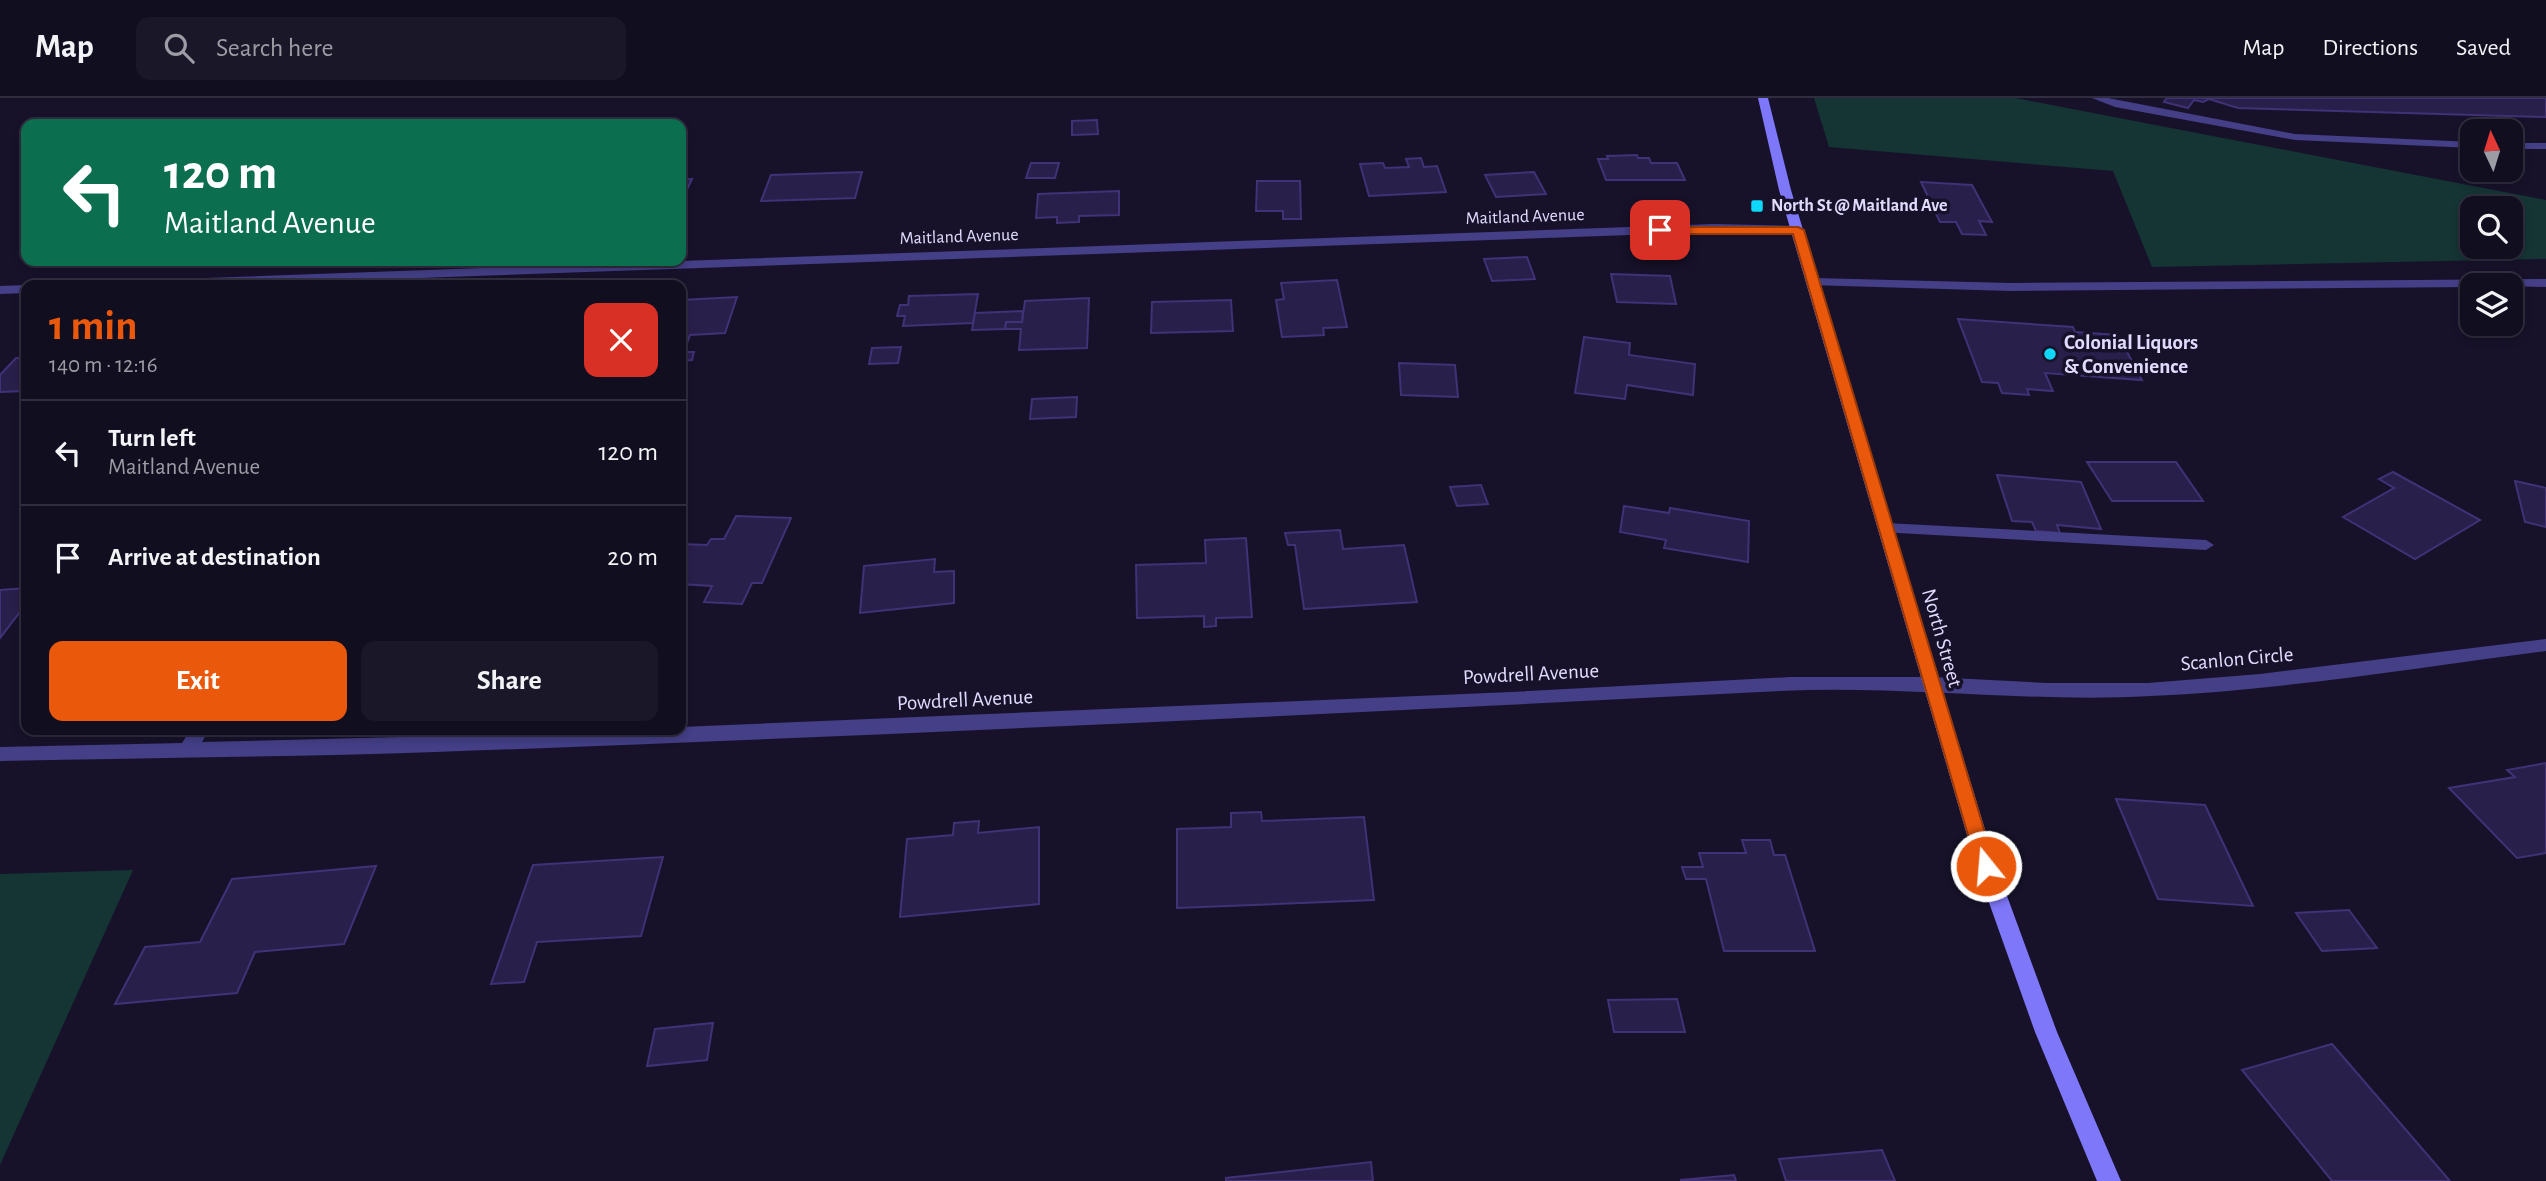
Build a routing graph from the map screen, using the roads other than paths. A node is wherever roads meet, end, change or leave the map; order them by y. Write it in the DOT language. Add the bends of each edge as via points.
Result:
graph roads {
  1 [pos="1763,98"];
  2 [pos="2097,98"];
  3 [pos="2460,144"];
  4 [pos="2524,146"];
  5 [pos="2546,146"];
  6 [pos="1798,230"];
  7 [pos="686,264"];
  8 [pos="643,266"];
  9 [pos="474,272"];
  10 [pos="256,280"];
  11 [pos="469,280"];
  12 [pos="1814,282"];
  13 [pos="2546,283"];
  14 [pos="2526,284"];
  15 [pos="21,289"];
  16 [pos="0,290"];
  17 [pos="2546,298"];
  18 [pos="1886,528"];
  19 [pos="2206,545"];
  20 [pos="2546,645"];
  21 [pos="1932,684"];
  22 [pos="686,734"];
  23 [pos="197,735"];
  24 [pos="670,735"];
  25 [pos="189,748"];
  26 [pos="0,754"];
  27 [pos="2109,1181"];
  1 -- 6 [label="main road, North Street"];
  2 -- 3 [label="street" via="2295,137"];
  4 -- 5 [label="street"];
  6 -- 7 [label="street, Maitland Avenue" via="1714,228"];
  6 -- 12 [label="main road, North Street"];
  8 -- 9 [label="street, Maitland Avenue"];
  9 -- 10 [label="street, Maitland Avenue"];
  9 -- 11 [label="street"];
  12 -- 14 [label="street" via="2011,287"];
  12 -- 18 [label="main road, North Street"];
  13 -- 14 [label="street"];
  14 -- 17 [label="street"];
  15 -- 16 [label="street"];
  18 -- 19 [label="street"];
  18 -- 21 [label="main road, North Street"];
  20 -- 21 [label="street, Scanlon Circle" via="2260,681 2148,690 2046,691"];
  21 -- 22 [label="street, Powdrell Avenue" via="1778,684"];
  21 -- 27 [label="main road, North Street" via="2012,942"];
  23 -- 25 [label="street"];
  24 -- 25 [label="street, Powdrell Avenue" via="432,745"];
  25 -- 26 [label="street, Powdrell Avenue"];
}
